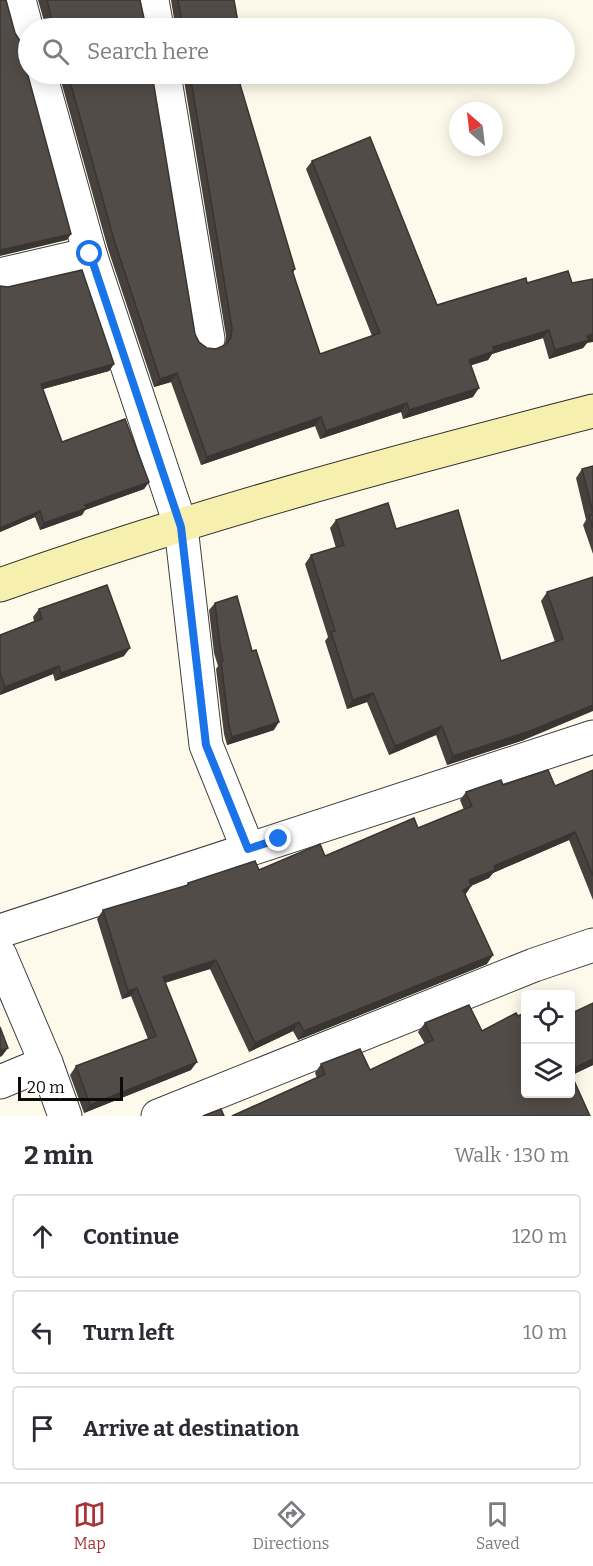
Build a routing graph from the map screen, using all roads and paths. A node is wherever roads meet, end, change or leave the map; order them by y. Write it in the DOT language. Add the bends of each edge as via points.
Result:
graph roads {
  1 [pos="19,0"];
  2 [pos="152,0"];
  3 [pos="24,18"];
  4 [pos="155,18"];
  5 [pos="43,84"];
  6 [pos="166,84"];
  7 [pos="90,254"];
  8 [pos="0,275"];
  9 [pos="208,339"];
  10 [pos="593,411"];
  11 [pos="181,527"];
  12 [pos="0,585"];
  13 [pos="593,737"];
  14 [pos="248,849"];
  15 [pos="0,931"];
  16 [pos="593,945"];
  17 [pos="0,955"];
  18 [pos="46,1063"];
  19 [pos="0,1082"];
  20 [pos="65,1116"];
  21 [pos="158,1116"];
  1 -- 3 [label="street"];
  2 -- 4 [label="street"];
  5 -- 7 [label="street"];
  6 -- 9 [label="street"];
  7 -- 8 [label="street"];
  7 -- 11 [label="street"];
  10 -- 11 [label="main road" via="413,457"];
  11 -- 12 [label="main road"];
  11 -- 14 [label="street" via="206,745"];
  13 -- 14 [label="street"];
  14 -- 15 [label="street"];
  16 -- 21 [label="street"];
  17 -- 18 [label="street"];
  18 -- 19 [label="street"];
  18 -- 20 [label="street"];
}
